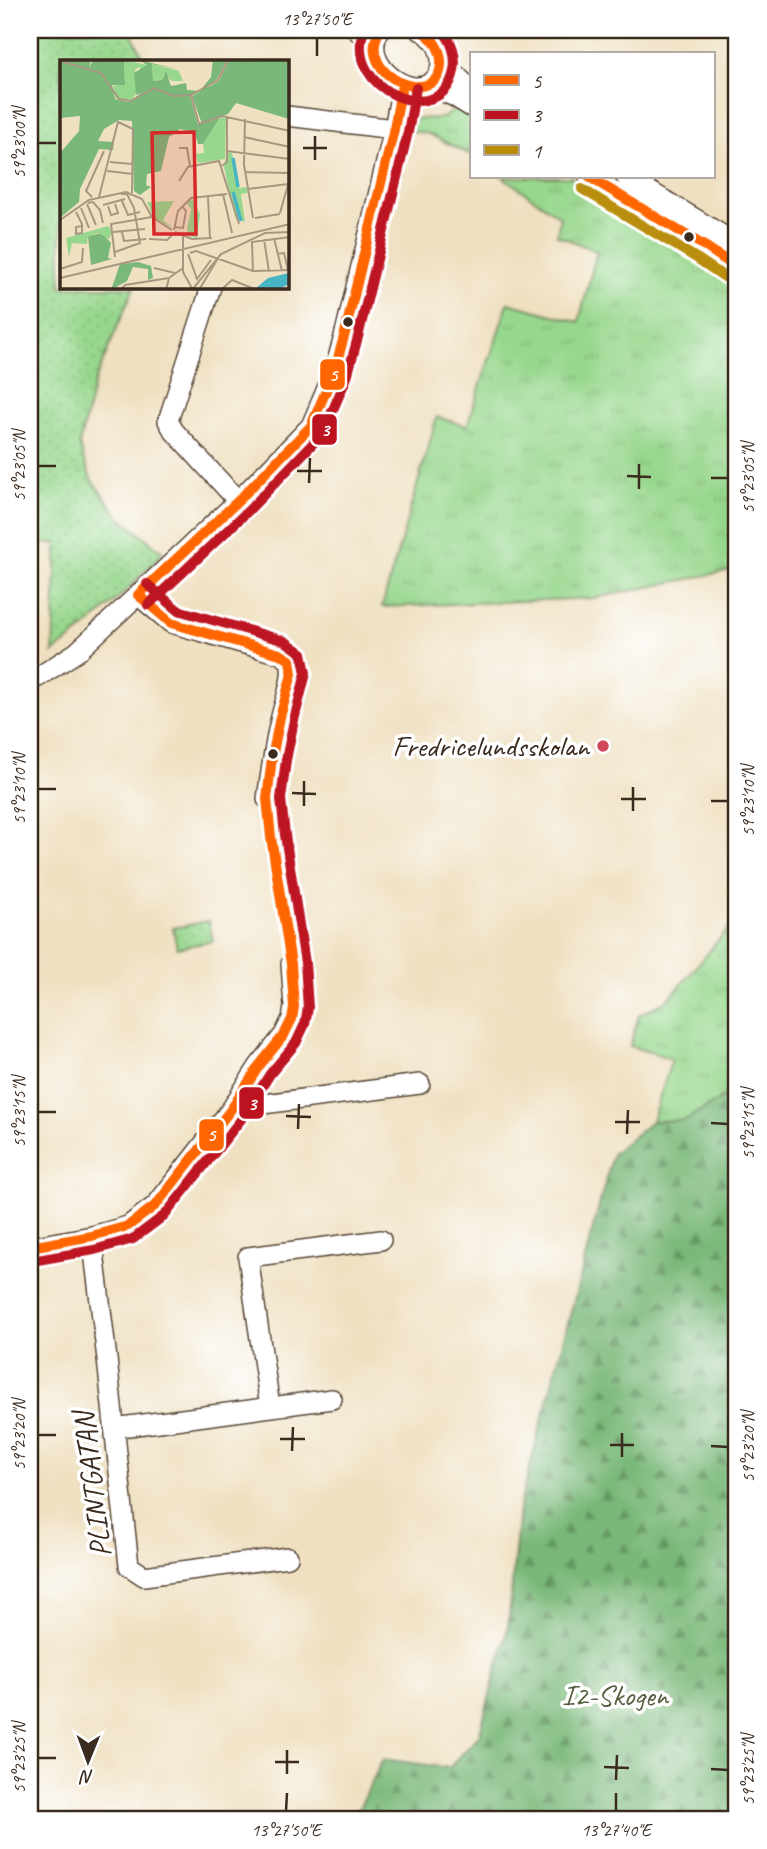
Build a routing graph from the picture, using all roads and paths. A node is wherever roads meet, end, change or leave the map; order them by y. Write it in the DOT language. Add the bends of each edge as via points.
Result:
graph roads {
  1 [pos="357,30"];
  2 [pos="425,31"];
  3 [pos="377,37"];
  4 [pos="442,60"];
  5 [pos="402,85"];
  6 [pos="427,85"];
  7 [pos="470,86"];
  8 [pos="470,106"];
  9 [pos="289,116"];
  10 [pos="394,130"];
  11 [pos="591,178"];
  12 [pos="628,178"];
  13 [pos="737,246"];
  14 [pos="737,268"];
  15 [pos="210,289"];
  16 [pos="238,501"];
  17 [pos="138,595"];
  18 [pos="30,679"];
  19 [pos="267,799"];
  20 [pos="292,964"];
  21 [pos="420,1084"];
  22 [pos="232,1108"];
  23 [pos="92,1236"];
  24 [pos="381,1240"];
  25 [pos="30,1247"];
  26 [pos="332,1399"];
  27 [pos="270,1407"];
  28 [pos="114,1428"];
  29 [pos="288,1557"];
  1 -- 3 [label="street"];
  2 -- 4 [label="street"];
  3 -- 5 [label="street" via="378,59 385,73"];
  4 -- 6 [label="street" via="438,76"];
  4 -- 7 [label="street"];
  5 -- 6 [label="street"];
  5 -- 10 [label="street"];
  6 -- 8 [label="street"];
  9 -- 10 [label="street"];
  10 -- 16 [label="street" via="334,372 311,426"];
  11 -- 14 [label="street"];
  12 -- 13 [label="street"];
  15 -- 16 [label="street" via="168,421"];
  16 -- 17 [label="street"];
  17 -- 18 [label="street" via="77,652"];
  17 -- 19 [label="street" via="172,623 289,660 292,674"];
  20 -- 22 [label="street" via="292,1019"];
  21 -- 22 [label="street"];
  22 -- 23 [label="street" via="156,1205 128,1226"];
  23 -- 25 [label="street"];
  23 -- 28 [label="street, PLINTGATAN"];
  24 -- 27 [label="street" via="248,1257"];
  26 -- 27 [label="street"];
  27 -- 28 [label="street"];
  28 -- 29 [label="street, PLINTGATAN" via="129,1566 144,1576"];
}
